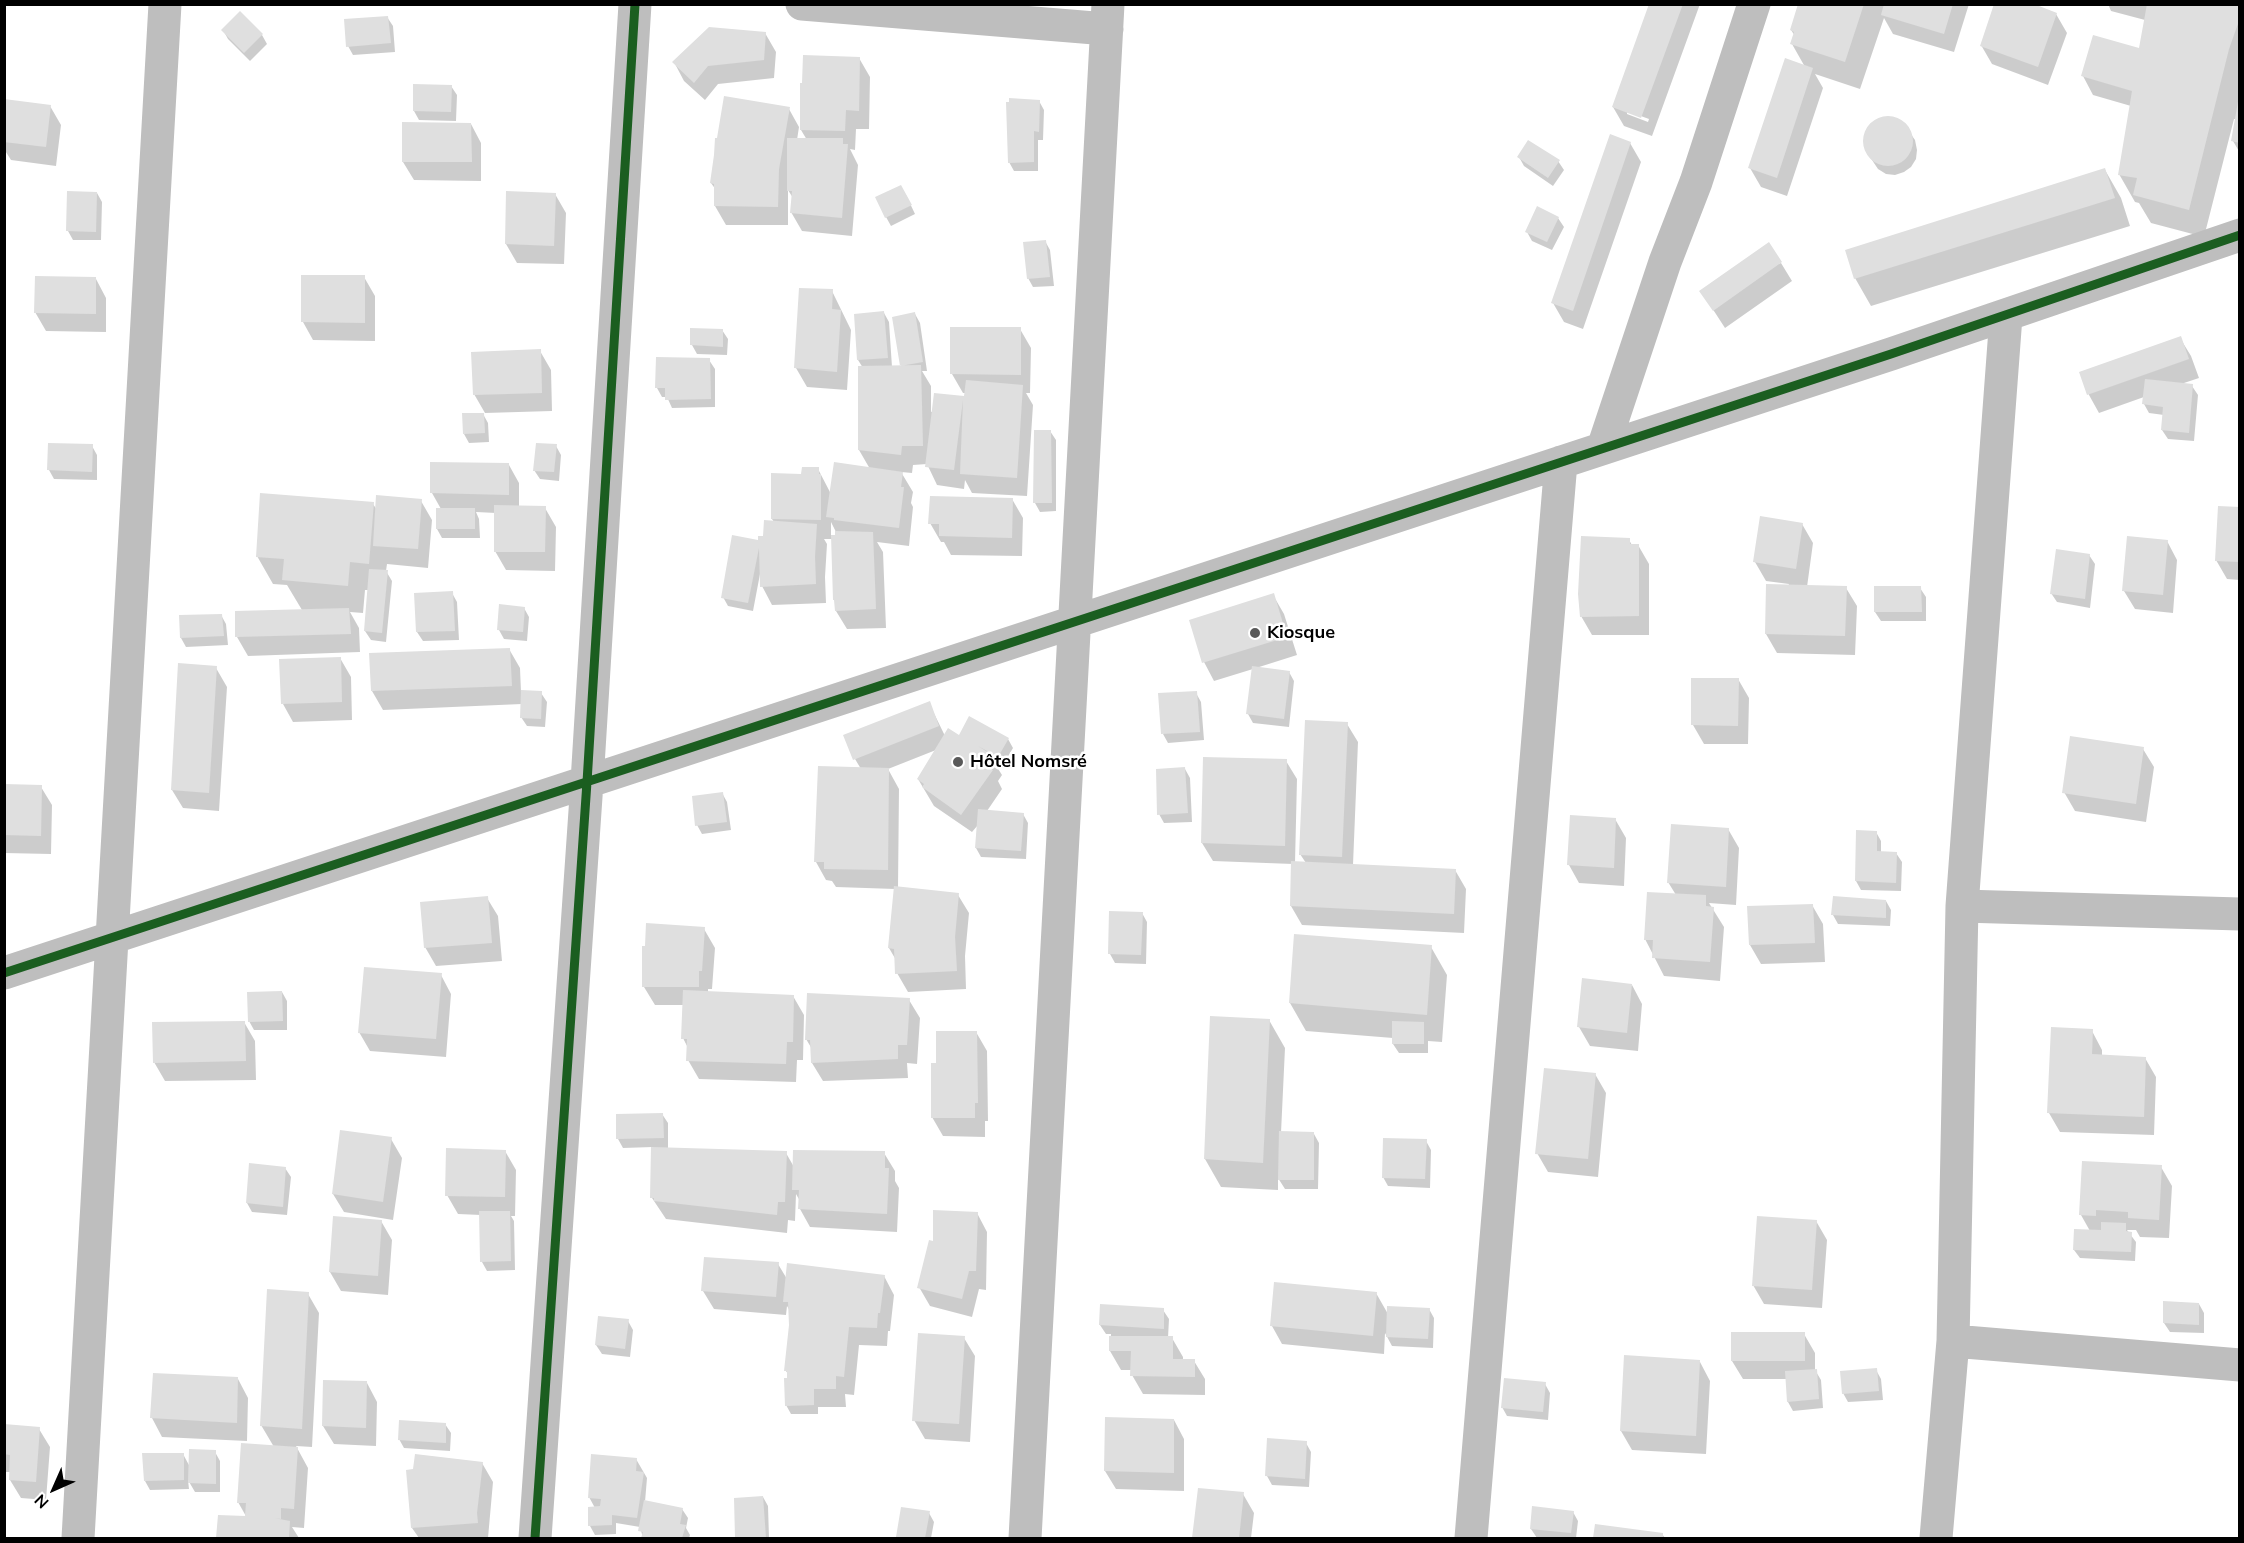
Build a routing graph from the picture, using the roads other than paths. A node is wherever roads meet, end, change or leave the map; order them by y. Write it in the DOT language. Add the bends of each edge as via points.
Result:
graph roads {
  1 [pos="165,4"];
  2 [pos="635,4"];
  3 [pos="802,4"];
  4 [pos="1754,4"];
  5 [pos="1107,17"];
  6 [pos="2240,235"];
  7 [pos="2006,316"];
  8 [pos="1604,448"];
  9 [pos="1561,462"];
  10 [pos="1075,621"];
  11 [pos="587,782"];
  12 [pos="1962,906"];
  13 [pos="2240,914"];
  14 [pos="112,937"];
  15 [pos="4,973"];
  16 [pos="1953,1341"];
  17 [pos="2240,1365"];
  18 [pos="78,1539"];
  19 [pos="535,1539"];
  20 [pos="1025,1539"];
  21 [pos="1472,1539"];
  22 [pos="1936,1539"];
  1 -- 14 [label="street"];
  2 -- 11 [label="street"];
  3 -- 5 [label="street"];
  4 -- 8 [label="street"];
  5 -- 10 [label="street"];
  6 -- 7 [label="street"];
  7 -- 8 [label="street"];
  7 -- 12 [label="street"];
  8 -- 9 [label="street"];
  9 -- 10 [label="street"];
  9 -- 21 [label="street"];
  10 -- 11 [label="street"];
  10 -- 20 [label="street"];
  11 -- 14 [label="street"];
  11 -- 19 [label="street"];
  12 -- 13 [label="street"];
  12 -- 16 [label="street"];
  14 -- 15 [label="street"];
  14 -- 18 [label="street"];
  16 -- 17 [label="street"];
  16 -- 22 [label="street"];
}
